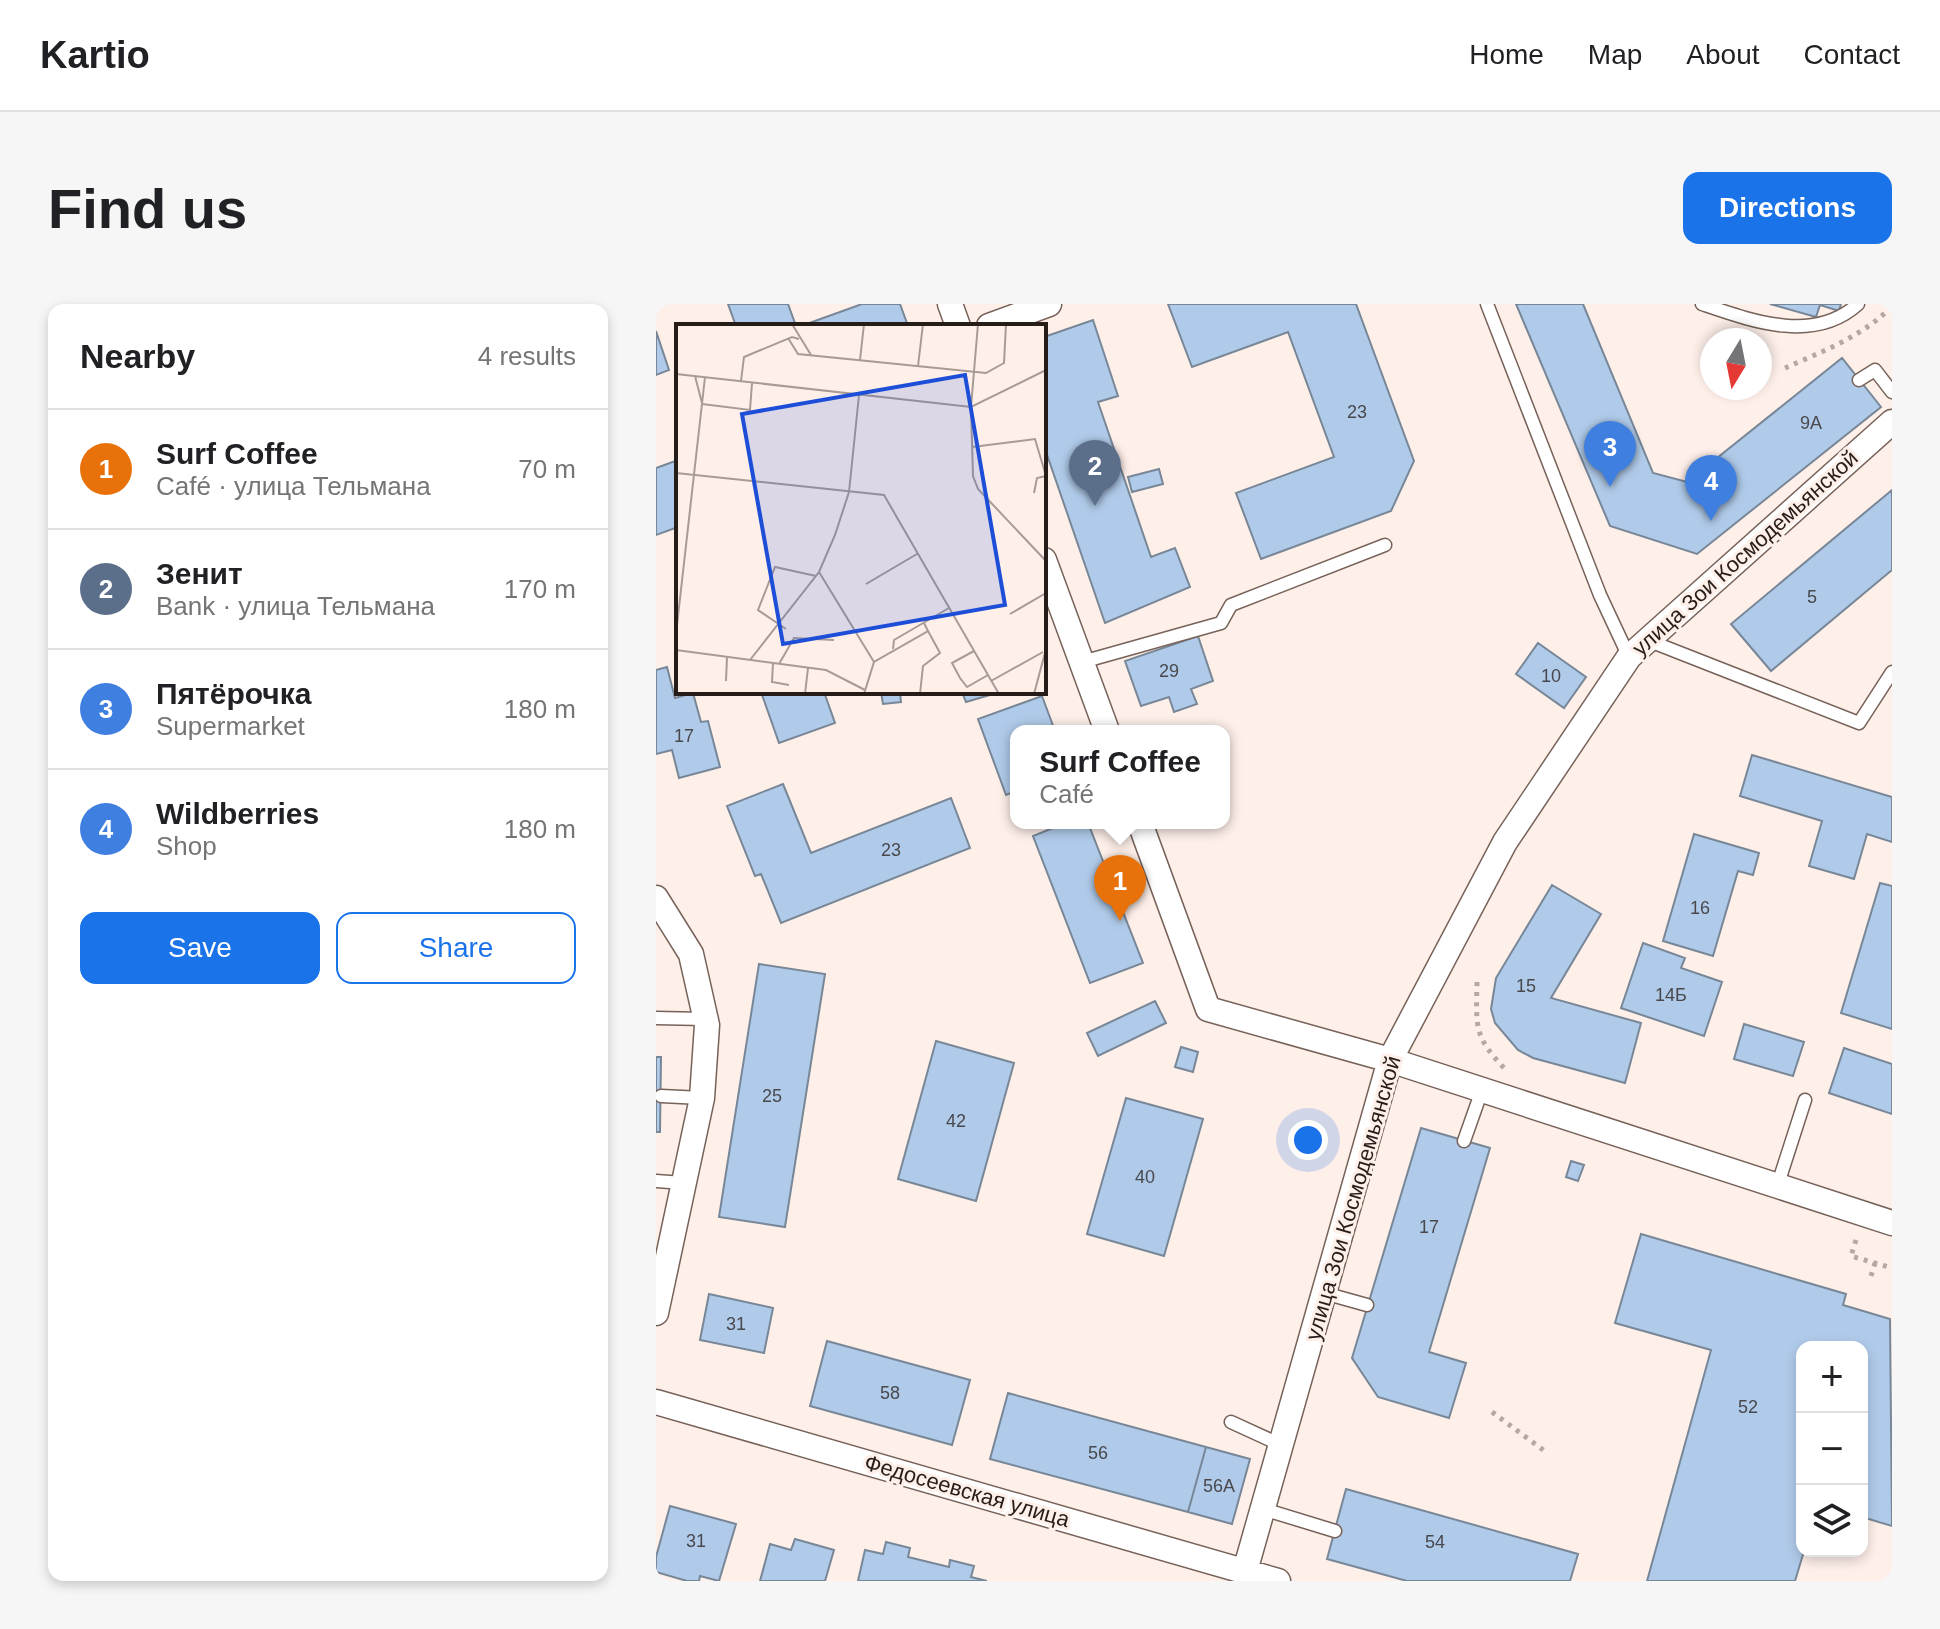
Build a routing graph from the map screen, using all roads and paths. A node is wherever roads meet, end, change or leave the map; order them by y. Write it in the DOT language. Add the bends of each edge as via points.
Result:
graph roads {
  1 [pos="950,304"];
  2 [pos="1049,304"];
  3 [pos="1487,304"];
  4 [pos="1702,304"];
  5 [pos="1858,304"];
  6 [pos="1892,306"];
  7 [pos="957,324"];
  8 [pos="994,324"];
  9 [pos="1785,368"];
  10 [pos="1859,380"];
  11 [pos="1892,392"];
  12 [pos="1892,422"];
  13 [pos="1385,545"];
  14 [pos="1046,565"];
  15 [pos="1647,640"];
  16 [pos="1629,657"];
  17 [pos="1082,662"];
  18 [pos="1892,672"];
  19 [pos="1105,725"];
  20 [pos="1142,829"];
  21 [pos="656,898"];
  22 [pos="1477,982"];
  23 [pos="656,1018"];
  24 [pos="705,1019"];
  25 [pos="1390,1060"];
  26 [pos="1510,1074"];
  27 [pos="1482,1090"];
  28 [pos="661,1096"];
  29 [pos="702,1098"];
  30 [pos="1805,1100"];
  31 [pos="1464,1141"];
  32 [pos="656,1181"];
  33 [pos="683,1183"];
  34 [pos="1777,1187"];
  35 [pos="1892,1223"];
  36 [pos="1856,1240"];
  37 [pos="1875,1263"];
  38 [pos="1892,1268"];
  39 [pos="1871,1276"];
  40 [pos="1324,1293"];
  41 [pos="1367,1305"];
  42 [pos="656,1313"];
  43 [pos="656,1402"];
  44 [pos="1492,1412"];
  45 [pos="1231,1422"];
  46 [pos="1281,1445"];
  47 [pos="1546,1452"];
  48 [pos="1263,1509"];
  49 [pos="1335,1531"];
  50 [pos="1245,1571"];
  51 [pos="1278,1581"];
  1 -- 7 [label="street"];
  2 -- 8 [label="street"];
  3 -- 16 [label="lane"];
  4 -- 5 [label="lane" via="1767,323 1804,327 1828,323"];
  6 -- 9 [label="path" via="1835,346"];
  10 -- 11 [label="lane" via="1875,370"];
  12 -- 15 [label="street, улица Зои Космодемьянской"];
  13 -- 17 [label="lane" via="1231,605 1221,623"];
  14 -- 17 [label="street"];
  15 -- 16 [label="street, улица Зои Космодемьянской"];
  15 -- 18 [label="lane" via="1859,723"];
  16 -- 25 [label="street, улица Зои Космодемьянской" via="1505,842"];
  17 -- 19 [label="street"];
  20 -- 25 [label="street" via="1208,1009"];
  21 -- 24 [label="street" via="691,954"];
  22 -- 26 [label="path" via="1476,1021 1483,1046"];
  23 -- 24 [label="lane"];
  24 -- 29 [label="street"];
  25 -- 27 [label="street"];
  25 -- 40 [label="street, улица Зои Космодемьянской"];
  27 -- 31 [label="lane"];
  27 -- 34 [label="street"];
  28 -- 29 [label="lane"];
  29 -- 33 [label="street"];
  30 -- 34 [label="lane"];
  32 -- 33 [label="lane"];
  33 -- 42 [label="street"];
  34 -- 35 [label="street"];
  36 -- 37 [label="path" via="1851,1256"];
  37 -- 38 [label="path"];
  37 -- 39 [label="path"];
  40 -- 41 [label="lane"];
  40 -- 46 [label="street, улица Зои Космодемьянской"];
  43 -- 50 [label="street, Федосеевская улица"];
  44 -- 47 [label="path"];
  45 -- 46 [label="lane"];
  46 -- 48 [label="street, улица Зои Космодемьянской"];
  48 -- 49 [label="lane"];
  48 -- 50 [label="street, улица Зои Космодемьянской"];
  50 -- 51 [label="street, Федосеевская улица"];
}
